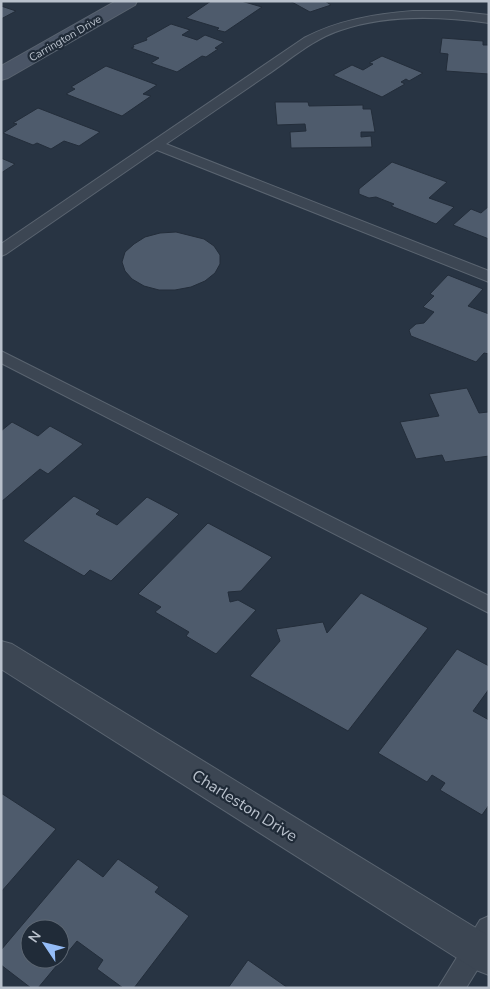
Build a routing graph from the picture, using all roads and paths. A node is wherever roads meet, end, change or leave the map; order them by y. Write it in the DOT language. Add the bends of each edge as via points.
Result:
graph roads {
  1 [pos="129,1"];
  2 [pos="489,19"];
  3 [pos="1,74"];
  4 [pos="156,145"];
  5 [pos="1,251"];
  6 [pos="489,277"];
  7 [pos="1,356"];
  8 [pos="489,605"];
  9 [pos="1,653"];
  10 [pos="485,945"];
  11 [pos="451,988"];
  1 -- 3 [label="street, Carrington Drive"];
  2 -- 4 [label="lane" via="467,15 404,16 337,28 305,43"];
  4 -- 5 [label="lane"];
  4 -- 6 [label="lane"];
  7 -- 8 [label="lane"];
  9 -- 10 [label="street, Charleston Drive"];
  10 -- 11 [label="lane"];
}
